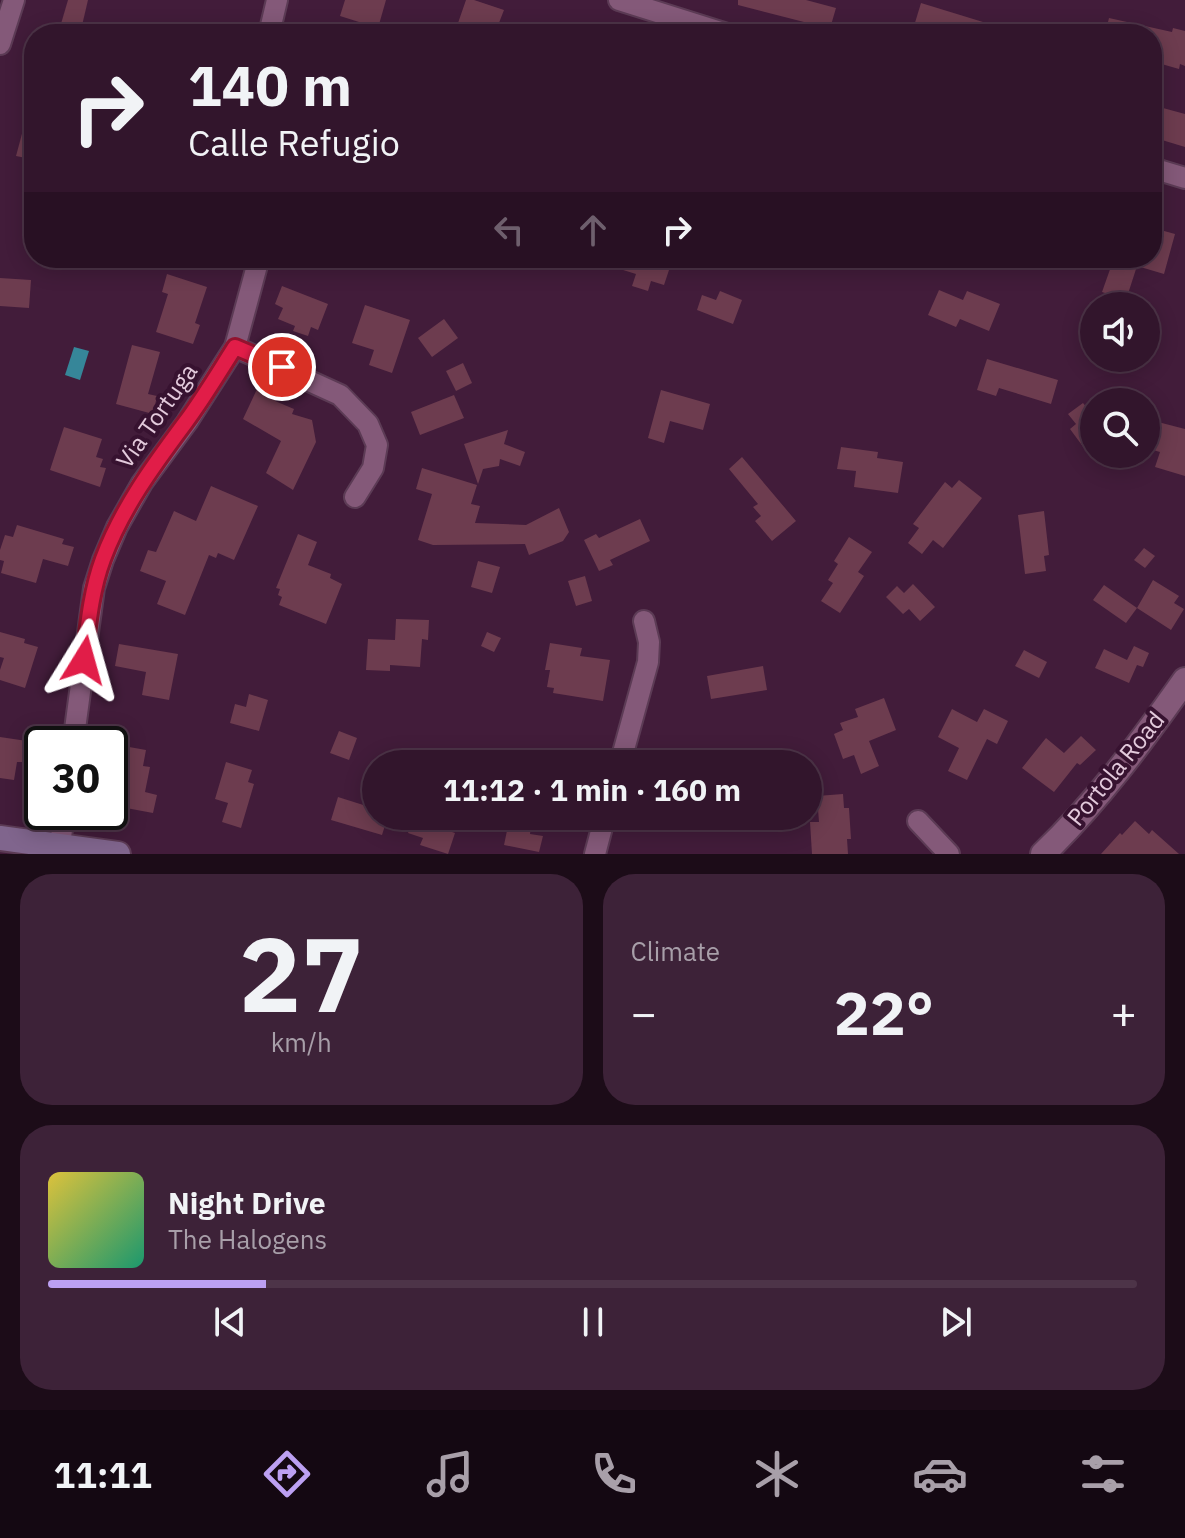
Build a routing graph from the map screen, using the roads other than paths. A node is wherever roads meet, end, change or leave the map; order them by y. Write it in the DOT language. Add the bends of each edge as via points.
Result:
graph roads {
  1 [pos="14,0"];
  2 [pos="277,0"];
  3 [pos="619,0"];
  4 [pos="271,24"];
  5 [pos="695,24"];
  6 [pos="0,44"];
  7 [pos="1162,171"];
  8 [pos="1185,178"];
  9 [pos="256,268"];
  10 [pos="235,347"];
  11 [pos="355,497"];
  12 [pos="644,621"];
  13 [pos="1185,680"];
  14 [pos="75,726"];
  15 [pos="624,750"];
  16 [pos="918,821"];
  17 [pos="62,830"];
  18 [pos="601,830"];
  19 [pos="0,838"];
  20 [pos="60,846"];
  21 [pos="118,854"];
  22 [pos="595,854"];
  23 [pos="949,854"];
  24 [pos="1043,854"];
  1 -- 6 [label="street"];
  2 -- 4 [label="street"];
  3 -- 5 [label="street"];
  7 -- 8 [label="street"];
  9 -- 10 [label="street, Via Tortuga"];
  10 -- 11 [label="street" via="340,395 368,424 377,445 373,468"];
  10 -- 14 [label="street, Via Tortuga" via="142,483 103,560 94,588"];
  12 -- 15 [label="street" via="648,662"];
  13 -- 24 [label="street, Portola Road" via="1074,824"];
  16 -- 23 [label="street"];
  17 -- 20 [label="street"];
  18 -- 22 [label="street"];
  19 -- 20 [label="main road"];
  20 -- 21 [label="main road"];
}
